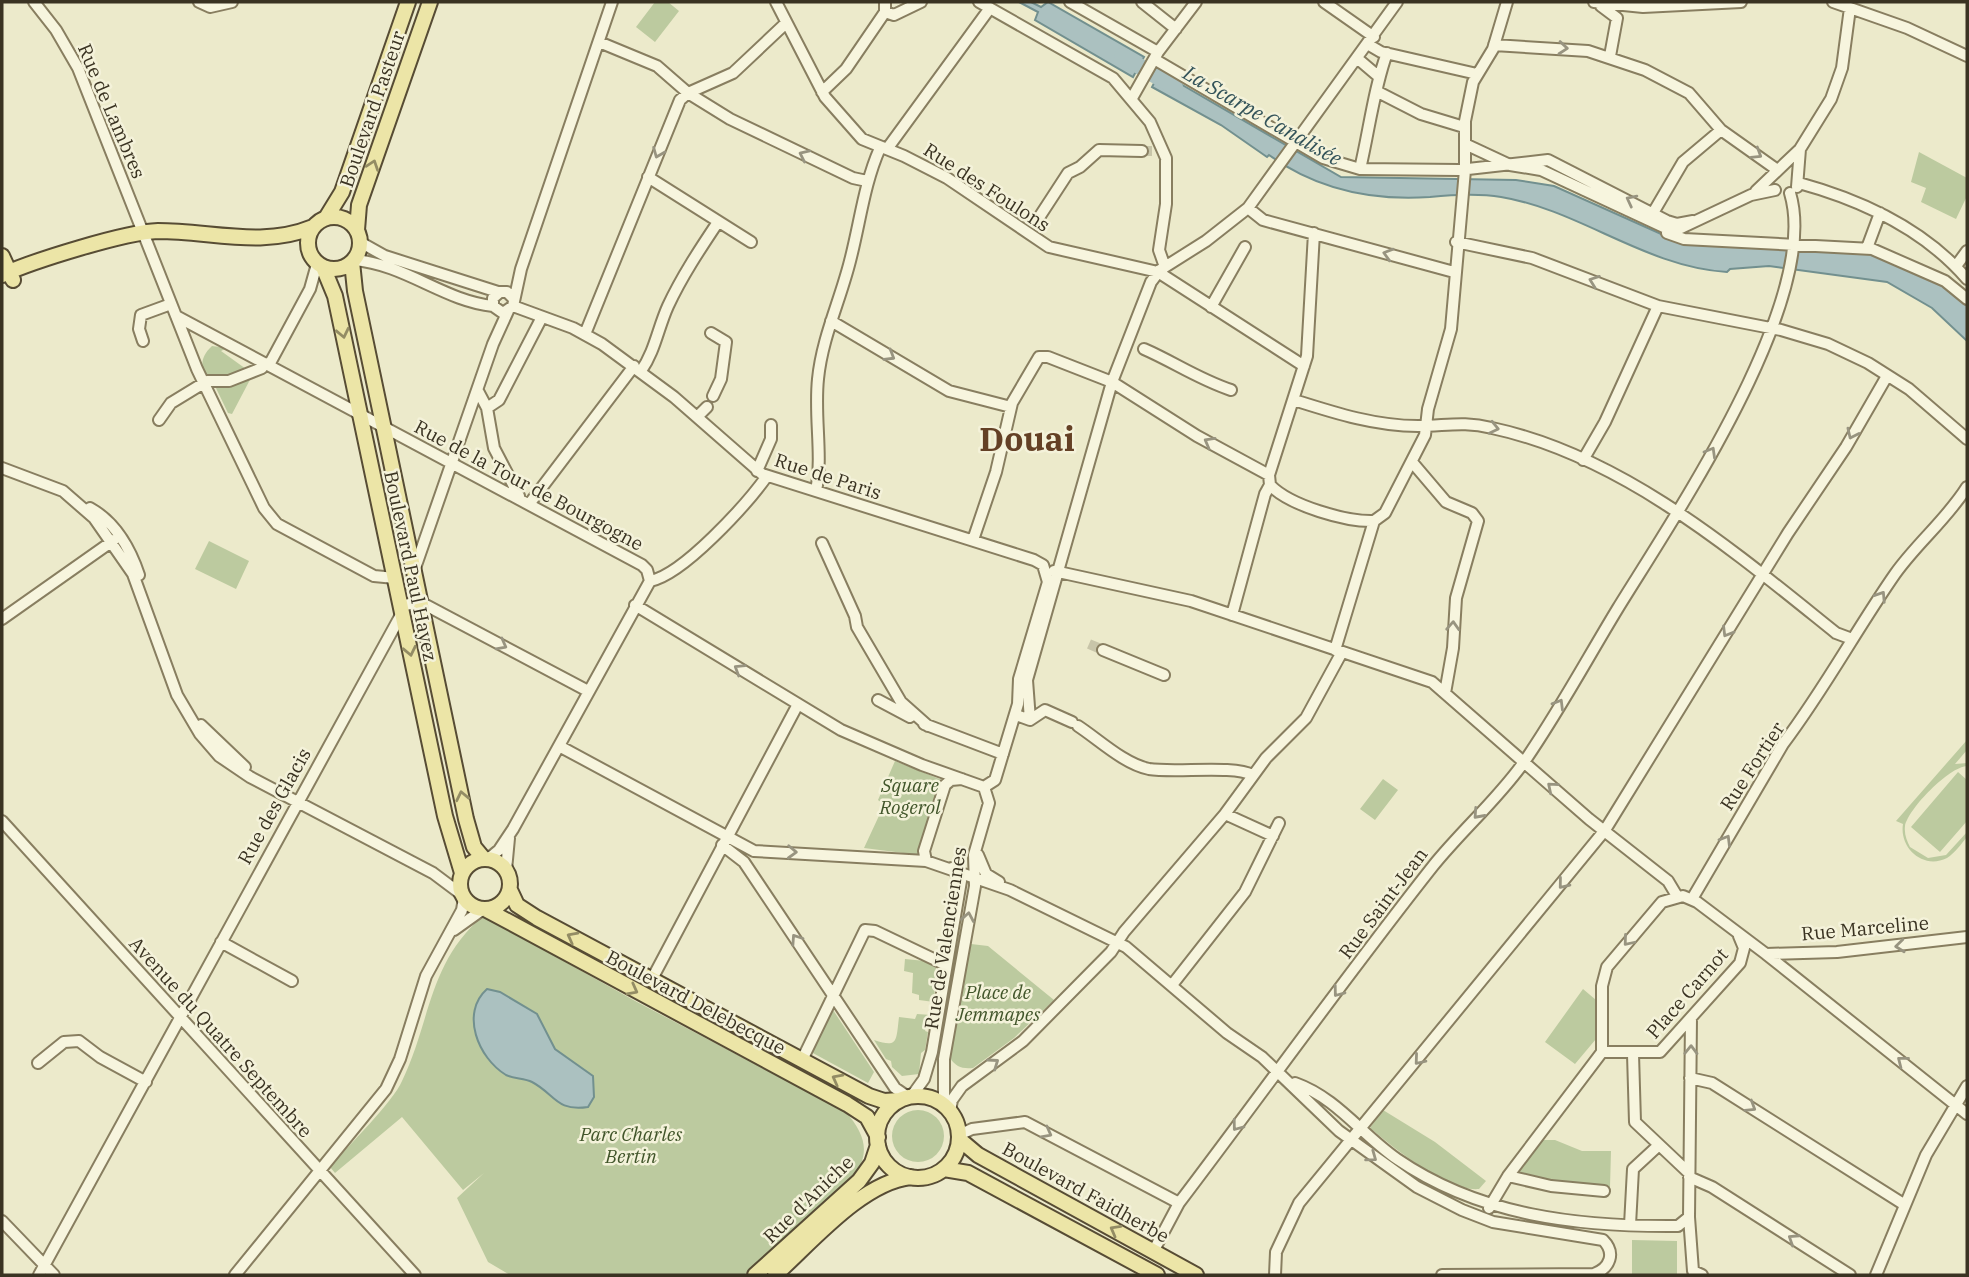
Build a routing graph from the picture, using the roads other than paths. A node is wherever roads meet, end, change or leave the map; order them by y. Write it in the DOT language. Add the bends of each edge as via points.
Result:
graph roads {
  1 [pos="34,2"];
  2 [pos="200,2"];
  3 [pos="232,2"];
  4 [pos="408,2"];
  5 [pos="430,2"];
  6 [pos="612,2"];
  7 [pos="776,2"];
  8 [pos="921,2"];
  9 [pos="1070,2"];
  10 [pos="1196,2"];
  11 [pos="1324,2"];
  12 [pos="1397,2"];
  13 [pos="1507,2"];
  14 [pos="1593,2"];
  15 [pos="1741,2"];
  16 [pos="1833,2"];
  17 [pos="1147,3"];
  18 [pos="985,4"];
  19 [pos="885,7"];
  20 [pos="1850,8"];
  21 [pos="785,24"];
  22 [pos="1176,29"];
  23 [pos="1372,41"];
  24 [pos="598,42"];
  25 [pos="1494,45"];
  26 [pos="1387,53"];
  27 [pos="1610,56"];
  28 [pos="1967,56"];
  29 [pos="1154,58"];
  30 [pos="1358,59"];
  31 [pos="1477,74"];
  32 [pos="1378,76"];
  33 [pos="822,92"];
  34 [pos="1378,92"];
  35 [pos="688,93"];
  36 [pos="1132,98"];
  37 [pos="1464,127"];
  38 [pos="1721,130"];
  39 [pos="1294,144"];
  40 [pos="1465,144"];
  41 [pos="883,149"];
  42 [pos="1800,149"];
  43 [pos="1142,151"];
  44 [pos="1510,165"];
  45 [pos="1360,169"];
  46 [pos="1776,171"];
  47 [pos="1465,172"];
  48 [pos="648,177"];
  49 [pos="1799,179"];
  50 [pos="867,181"];
  51 [pos="1775,190"];
  52 [pos="1790,194"];
  53 [pos="1751,195"];
  54 [pos="1248,208"];
  55 [pos="1653,213"];
  56 [pos="1880,213"];
  57 [pos="1040,216"];
  58 [pos="326,218"];
  59 [pos="1693,221"];
  60 [pos="718,222"];
  61 [pos="313,227"];
  62 [pos="1661,227"];
  63 [pos="1314,233"];
  64 [pos="358,236"];
  65 [pos="145,237"];
  66 [pos="271,239"];
  67 [pos="751,242"];
  68 [pos="1456,242"];
  69 [pos="1793,243"];
  70 [pos="1245,247"];
  71 [pos="1867,248"];
  72 [pos="1967,251"];
  73 [pos="2,256"];
  74 [pos="353,261"];
  75 [pos="317,262"];
  76 [pos="1956,266"];
  77 [pos="520,269"];
  78 [pos="1161,269"];
  79 [pos="1454,272"];
  80 [pos="7,278"];
  81 [pos="1967,279"];
  82 [pos="500,292"];
  83 [pos="1967,299"];
  84 [pos="171,304"];
  85 [pos="512,305"];
  86 [pos="1658,306"];
  87 [pos="1211,307"];
  88 [pos="495,308"];
  89 [pos="176,316"];
  90 [pos="542,317"];
  91 [pos="831,321"];
  92 [pos="1770,328"];
  93 [pos="711,333"];
  94 [pos="585,334"];
  95 [pos="143,341"];
  96 [pos="494,344"];
  97 [pos="1136,345"];
  98 [pos="267,364"];
  99 [pos="1304,366"];
  100 [pos="637,368"];
  101 [pos="1888,376"];
  102 [pos="1112,382"];
  103 [pos="203,384"];
  104 [pos="1231,390"];
  105 [pos="478,391"];
  106 [pos="1294,400"];
  107 [pos="1011,407"];
  108 [pos="487,408"];
  109 [pos="360,414"];
  110 [pos="697,417"];
  111 [pos="159,420"];
  112 [pos="1950,421"];
  113 [pos="771,425"];
  114 [pos="383,426"];
  115 [pos="1427,426"];
  116 [pos="1967,430"];
  117 [pos="1967,439"];
  118 [pos="1583,460"];
  119 [pos="1412,462"];
  120 [pos="453,464"];
  121 [pos="2,468"];
  122 [pos="762,473"];
  123 [pos="1270,480"];
  124 [pos="1967,487"];
  125 [pos="816,491"];
  126 [pos="525,501"];
  127 [pos="1677,511"];
  128 [pos="1374,521"];
  129 [pos="115,539"];
  130 [pos="973,540"];
  131 [pos="822,543"];
  132 [pos="414,571"];
  133 [pos="1060,571"];
  134 [pos="1047,573"];
  135 [pos="1762,574"];
  136 [pos="394,578"];
  137 [pos="650,581"];
  138 [pos="420,602"];
  139 [pos="635,605"];
  140 [pos="401,609"];
  141 [pos="1232,615"];
  142 [pos="2,619"];
  143 [pos="1836,633"];
  144 [pos="1852,639"];
  145 [pos="1103,650"];
  146 [pos="1338,651"];
  147 [pos="1843,652"];
  148 [pos="1164,675"];
  149 [pos="588,691"];
  150 [pos="1445,693"];
  151 [pos="878,700"];
  152 [pos="797,706"];
  153 [pos="1019,716"];
  154 [pos="1030,720"];
  155 [pos="928,726"];
  156 [pos="559,746"];
  157 [pos="1004,750"];
  158 [pos="1523,762"];
  159 [pos="932,769"];
  160 [pos="1218,772"];
  161 [pos="1252,775"];
  162 [pos="962,779"];
  163 [pos="1245,786"];
  164 [pos="945,787"];
  165 [pos="984,787"];
  166 [pos="298,800"];
  167 [pos="1225,814"];
  168 [pos="2,821"];
  169 [pos="1279,823"];
  170 [pos="513,829"];
  171 [pos="1605,830"];
  172 [pos="1273,836"];
  173 [pos="725,841"];
  174 [pos="977,843"];
  175 [pos="486,859"];
  176 [pos="926,861"];
  177 [pos="506,870"];
  178 [pos="956,872"];
  179 [pos="433,873"];
  180 [pos="462,874"];
  181 [pos="976,878"];
  182 [pos="510,890"];
  183 [pos="1010,890"];
  184 [pos="463,896"];
  185 [pos="1677,896"];
  186 [pos="1692,899"];
  187 [pos="485,910"];
  188 [pos="1738,934"];
  189 [pos="1967,937"];
  190 [pos="220,942"];
  191 [pos="1119,942"];
  192 [pos="440,949"];
  193 [pos="1766,954"];
  194 [pos="946,965"];
  195 [pos="652,979"];
  196 [pos="292,981"];
  197 [pos="1172,985"];
  198 [pos="834,996"];
  199 [pos="180,1018"];
  200 [pos="1691,1018"];
  201 [pos="1602,1052"];
  202 [pos="1633,1054"];
  203 [pos="802,1060"];
  204 [pos="38,1063"];
  205 [pos="1282,1075"];
  206 [pos="1690,1078"];
  207 [pos="146,1082"];
  208 [pos="1967,1086"];
  209 [pos="907,1098"];
  210 [pos="1956,1104"];
  211 [pos="947,1108"];
  212 [pos="1967,1114"];
  213 [pos="1360,1129"];
  214 [pos="959,1137"];
  215 [pos="1350,1140"];
  216 [pos="878,1141"];
  217 [pos="1660,1145"];
  218 [pos="944,1169"];
  219 [pos="320,1172"];
  220 [pos="1689,1175"];
  221 [pos="1508,1176"];
  222 [pos="911,1177"];
  223 [pos="1604,1191"];
  224 [pos="1179,1203"];
  225 [pos="1491,1205"];
  226 [pos="1905,1205"];
  227 [pos="1689,1217"];
  228 [pos="1485,1220"];
  229 [pos="2,1221"];
  230 [pos="1627,1225"];
  231 [pos="1603,1240"];
  232 [pos="1153,1252"];
  233 [pos="46,1273"];
  234 [pos="1698,1273"];
  235 [pos="1842,1274"];
  236 [pos="235,1275"];
  237 [pos="415,1275"];
  238 [pos="755,1275"];
  239 [pos="775,1275"];
  240 [pos="1157,1275"];
  241 [pos="1196,1275"];
  242 [pos="1275,1275"];
  243 [pos="1442,1275"];
  244 [pos="1876,1275"];
  1 -- 65 [label="street, Rue de Lambres" via="78,68"];
  2 -- 3 [label="street" via="211,7"];
  4 -- 58 [label="main road, Boulevard Pasteur" via="342,192"];
  64 -- 5 [label="main road, Boulevard Pasteur, one-way" via="359,205"];
  6 -- 24 [label="street"];
  7 -- 21 [label="street, Rue des Foulons"];
  8 -- 19 [label="street" via="898,15"];
  9 -- 29 [label="street"];
  10 -- 22 [label="street"];
  11 -- 23 [label="street"];
  12 -- 23 [label="street"];
  13 -- 25 [label="street"];
  14 -- 15 [label="street" via="1643,7"];
  14 -- 27 [label="street" via="1617,18"];
  16 -- 20 [label="street"];
  17 -- 22 [label="street"];
  18 -- 36 [label="street" via="1113,78"];
  18 -- 41 [label="street"];
  19 -- 33 [label="street" via="849,66"];
  20 -- 28 [label="street"];
  20 -- 42 [label="street" via="1836,90"];
  21 -- 33 [label="street, Rue des Foulons"];
  21 -- 35 [label="street" via="733,73"];
  22 -- 29 [label="street"];
  23 -- 26 [label="street"];
  23 -- 30 [label="street"];
  24 -- 35 [label="street" via="653,63"];
  24 -- 77 [label="street"];
  25 -- 27 [label="street, one-way"];
  25 -- 31 [label="street"];
  26 -- 31 [label="street"];
  26 -- 32 [label="street"];
  27 -- 38 [label="street" via="1689,93"];
  29 -- 36 [label="street"];
  29 -- 39 [label="street"];
  30 -- 32 [label="street"];
  30 -- 39 [label="street"];
  31 -- 37 [label="street"];
  32 -- 34 [label="street"];
  33 -- 41 [label="street, Rue des Foulons" via="855,132"];
  34 -- 37 [label="street" via="1421,114"];
  34 -- 45 [label="street"];
  35 -- 48 [label="street, one-way" via="677,105"];
  50 -- 35 [label="street, one-way" via="730,119"];
  36 -- 78 [label="street" via="1153,127 1162,154 1166,209 1159,250"];
  37 -- 40 [label="street"];
  38 -- 46 [label="street, one-way"];
  38 -- 55 [label="street" via="1679,167"];
  39 -- 45 [label="street" via="1332,163"];
  39 -- 54 [label="street"];
  40 -- 44 [label="street"];
  40 -- 47 [label="street"];
  41 -- 50 [label="street"];
  41 -- 78 [label="street, Rue des Foulons" via="947,178 1063,252"];
  42 -- 46 [label="street"];
  42 -- 49 [label="street"];
  43 -- 57 [label="street" via="1099,150 1068,173"];
  44 -- 47 [label="street"];
  55 -- 44 [label="street, one-way" via="1553,161"];
  44 -- 62 [label="street" via="1541,170"];
  45 -- 47 [label="street"];
  46 -- 49 [label="street" via="1790,167"];
  46 -- 51 [label="street"];
  46 -- 53 [label="street"];
  47 -- 68 [label="street"];
  48 -- 60 [label="street"];
  48 -- 94 [label="street"];
  49 -- 52 [label="street"];
  49 -- 56 [label="street"];
  50 -- 91 [label="street" via="856,239"];
  51 -- 52 [label="street"];
  51 -- 53 [label="street"];
  52 -- 69 [label="street, Rue Saint-Jean" via="1796,215"];
  53 -- 59 [label="street"];
  54 -- 63 [label="street" via="1263,220"];
  54 -- 78 [label="street"];
  55 -- 59 [label="street" via="1673,223"];
  56 -- 71 [label="street"];
  56 -- 76 [label="street" via="1918,234"];
  58 -- 61 [label="main road"];
  58 -- 64 [label="main road" via="345,220"];
  59 -- 62 [label="street" via="1674,230"];
  60 -- 67 [label="street"];
  60 -- 100 [label="street" via="667,308 649,360"];
  61 -- 66 [label="main road"];
  61 -- 75 [label="main road" via="308,242"];
  62 -- 69 [label="street" via="1684,239"];
  79 -- 63 [label="street, one-way"];
  63 -- 99 [label="street"];
  64 -- 74 [label="main road"];
  64 -- 82 [label="street" via="382,254"];
  65 -- 66 [label="main road"];
  65 -- 80 [label="main road"];
  65 -- 84 [label="street, Rue de Lambres"];
  66 -- 75 [label="main road" via="297,246"];
  68 -- 79 [label="street"];
  86 -- 68 [label="street, one-way" via="1527,257"];
  69 -- 71 [label="street"];
  69 -- 92 [label="street, Rue Saint-Jean"];
  70 -- 87 [label="street"];
  71 -- 83 [label="street" via="1945,281"];
  72 -- 76 [label="street"];
  73 -- 80 [label="main road"];
  74 -- 75 [label="main road" via="340,269"];
  74 -- 88 [label="street" via="382,265"];
  74 -- 114 [label="main road, Boulevard Paul Hayez"];
  75 -- 98 [label="street" via="310,289"];
  75 -- 109 [label="main road, Boulevard Paul Hayez, one-way" via="332,286"];
  76 -- 81 [label="street"];
  77 -- 82 [label="street"];
  77 -- 85 [label="street"];
  78 -- 87 [label="street"];
  78 -- 97 [label="street"];
  79 -- 115 [label="street" via="1452,320"];
  82 -- 85 [label="street"];
  82 -- 88 [label="street" via="493,298"];
  84 -- 89 [label="street, Rue de Lambres"];
  84 -- 95 [label="street" via="141,315"];
  85 -- 88 [label="street"];
  85 -- 90 [label="street, Rue de Paris"];
  85 -- 96 [label="street"];
  86 -- 92 [label="street"];
  86 -- 118 [label="street"];
  87 -- 99 [label="street"];
  88 -- 96 [label="street"];
  89 -- 98 [label="street, Rue de la Tour de Bourgogne"];
  89 -- 103 [label="street, Rue de Lambres"];
  90 -- 94 [label="street, Rue de Paris"];
  90 -- 108 [label="street" via="499,400"];
  91 -- 107 [label="street, one-way" via="949,391"];
  91 -- 125 [label="street" via="816,398"];
  92 -- 101 [label="street" via="1828,344"];
  127 -- 92 [label="street, Rue Saint-Jean, one-way" via="1743,395"];
  93 -- 110 [label="street" via="726,342 721,379"];
  94 -- 100 [label="street, Rue de Paris"];
  96 -- 105 [label="street"];
  97 -- 102 [label="street"];
  97 -- 104 [label="street" via="1196,378"];
  98 -- 103 [label="street" via="229,381"];
  98 -- 109 [label="street, Rue de la Tour de Bourgogne"];
  99 -- 106 [label="street"];
  100 -- 110 [label="street, Rue de Paris"];
  100 -- 126 [label="street"];
  101 -- 112 [label="street"];
  101 -- 135 [label="street, one-way"];
  102 -- 107 [label="street" via="1039,357"];
  123 -- 102 [label="street, one-way"];
  102 -- 133 [label="street"];
  103 -- 111 [label="street" via="171,403"];
  103 -- 136 [label="street, Rue de Lambres" via="274,522 374,576"];
  105 -- 108 [label="street"];
  105 -- 120 [label="street"];
  106 -- 115 [label="street" via="1360,420"];
  106 -- 123 [label="street"];
  107 -- 130 [label="street"];
  108 -- 126 [label="street" via="494,448"];
  109 -- 114 [label="street, Rue de la Tour de Bourgogne"];
  109 -- 136 [label="main road, Boulevard Paul Hayez"];
  110 -- 122 [label="street, Rue de Paris"];
  112 -- 116 [label="street"];
  112 -- 117 [label="street"];
  113 -- 122 [label="street"];
  114 -- 120 [label="street, Rue de la Tour de Bourgogne"];
  114 -- 132 [label="main road, Boulevard Paul Hayez"];
  115 -- 118 [label="street, one-way" via="1494,428"];
  115 -- 119 [label="street"];
  118 -- 127 [label="street"];
  119 -- 128 [label="street" via="1385,513"];
  150 -- 119 [label="street, one-way" via="1456,598 1478,521 1472,513 1446,502"];
  120 -- 126 [label="street, Rue de la Tour de Bourgogne"];
  120 -- 132 [label="street"];
  121 -- 129 [label="street" via="45,482 77,501"];
  122 -- 125 [label="street, Rue de Paris"];
  122 -- 137 [label="street" via="711,538 670,573"];
  123 -- 128 [label="street" via="1281,494 1321,511"];
  123 -- 141 [label="street"];
  144 -- 124 [label="street, Rue Fortier, one-way" via="1898,570"];
  125 -- 130 [label="street, Rue de Paris"];
  126 -- 137 [label="street, Rue de la Tour de Bourgogne" via="642,565"];
  127 -- 135 [label="street"];
  158 -- 127 [label="street, Rue Saint-Jean, one-way"];
  128 -- 146 [label="street"];
  129 -- 142 [label="street"];
  129 -- 166 [label="street" via="133,574 174,688 200,734 230,765"];
  130 -- 134 [label="street, Rue de Paris" via="1037,561"];
  131 -- 155 [label="street" via="857,627 901,702"];
  132 -- 138 [label="main road, Boulevard Paul Hayez"];
  133 -- 134 [label="street"];
  133 -- 141 [label="street"];
  133 -- 154 [label="street" via="1027,680"];
  134 -- 157 [label="street" via="1048,585 1018,682 1018,704"];
  135 -- 143 [label="street"];
  135 -- 171 [label="street, one-way"];
  136 -- 140 [label="main road, Boulevard Paul Hayez"];
  137 -- 139 [label="street"];
  138 -- 140 [label="street"];
  138 -- 149 [label="street, one-way"];
  175 -- 138 [label="main road, Boulevard Paul Hayez, one-way" via="477,852 469,830"];
  139 -- 149 [label="street"];
  152 -- 139 [label="street, one-way"];
  140 -- 166 [label="street, Rue des Glacis"];
  140 -- 180 [label="main road, Boulevard Paul Hayez, one-way" via="445,816"];
  141 -- 146 [label="street"];
  143 -- 144 [label="street"];
  143 -- 147 [label="street"];
  144 -- 147 [label="street, Rue Fortier"];
  145 -- 148 [label="street"];
  146 -- 150 [label="street" via="1432,682"];
  146 -- 161 [label="street" via="1306,718"];
  186 -- 147 [label="street, Rue Fortier, one-way"];
  149 -- 156 [label="street"];
  150 -- 158 [label="street"];
  151 -- 155 [label="street"];
  152 -- 159 [label="street"];
  152 -- 173 [label="street"];
  153 -- 154 [label="street"];
  154 -- 160 [label="street" via="1045,710 1056,713 1140,766"];
  155 -- 157 [label="street"];
  156 -- 170 [label="street"];
  156 -- 173 [label="street"];
  157 -- 165 [label="street" via="995,780"];
  171 -- 158 [label="street, one-way"];
  158 -- 205 [label="street, Rue Saint-Jean, one-way" via="1433,867"];
  159 -- 162 [label="street"];
  159 -- 164 [label="street" via="944,778"];
  160 -- 161 [label="street" via="1238,770"];
  160 -- 163 [label="street"];
  161 -- 163 [label="street"];
  162 -- 164 [label="street" via="951,780"];
  162 -- 165 [label="street"];
  163 -- 167 [label="street"];
  164 -- 176 [label="street" via="924,851"];
  165 -- 174 [label="street, Rue de Valenciennes" via="989,800"];
  166 -- 179 [label="street"];
  166 -- 190 [label="street, Rue des Glacis"];
  167 -- 172 [label="street"];
  167 -- 191 [label="street"];
  168 -- 199 [label="street, Avenue du Quatre Septembre"];
  169 -- 172 [label="street"];
  170 -- 175 [label="street" via="499,850"];
  170 -- 177 [label="street"];
  171 -- 185 [label="street" via="1672,884"];
  171 -- 213 [label="street, one-way"];
  172 -- 197 [label="street" via="1241,897"];
  173 -- 176 [label="street, one-way" via="754,851"];
  173 -- 195 [label="street"];
  198 -- 173 [label="street, one-way"];
  174 -- 181 [label="street, Rue de Valenciennes" via="973,860"];
  174 -- 183 [label="street" via="984,871"];
  175 -- 177 [label="main road"];
  175 -- 180 [label="main road" via="472,862"];
  176 -- 178 [label="street"];
  177 -- 182 [label="main road"];
  178 -- 181 [label="street"];
  178 -- 194 [label="street, Rue de Valenciennes"];
  179 -- 180 [label="street"];
  179 -- 184 [label="street"];
  180 -- 184 [label="main road"];
  181 -- 183 [label="street"];
  211 -- 181 [label="street, Rue de Valenciennes, one-way" via="944,1059"];
  182 -- 187 [label="main road" via="503,902"];
  195 -- 182 [label="main road, Boulevard Delebecque, one-way" via="520,908"];
  183 -- 191 [label="street"];
  184 -- 187 [label="main road" via="473,907"];
  184 -- 192 [label="street" via="462,910"];
  185 -- 186 [label="street, Place Carnot"];
  185 -- 201 [label="street, one-way" via="1660,904 1605,972"];
  186 -- 188 [label="street, Place Carnot"];
  187 -- 192 [label="street" via="458,926"];
  187 -- 216 [label="main road, Boulevard Delebecque, one-way" via="847,1104 868,1118"];
  188 -- 193 [label="street, Place Carnot"];
  188 -- 200 [label="street, Place Carnot" via="1742,960"];
  189 -- 193 [label="street, Rue Marceline, one-way" via="1837,952"];
  190 -- 196 [label="street"];
  190 -- 199 [label="street, Rue des Glacis"];
  191 -- 197 [label="street"];
  211 -- 191 [label="street, one-way" via="962,1086 1017,1046"];
  192 -- 219 [label="street" via="390,1082"];
  210 -- 193 [label="street, Place Carnot, one-way"];
  194 -- 198 [label="street" via="868,929 860,936"];
  194 -- 209 [label="street, Rue de Valenciennes" via="930,1062 922,1082"];
  195 -- 203 [label="main road, Boulevard Delebecque"];
  197 -- 205 [label="street"];
  198 -- 203 [label="street"];
  198 -- 209 [label="street" via="895,1088"];
  199 -- 207 [label="street, Rue des Glacis"];
  199 -- 219 [label="street, Avenue du Quatre Septembre"];
  200 -- 202 [label="street, Place Carnot" via="1660,1052"];
  206 -- 200 [label="street, one-way"];
  201 -- 202 [label="street, Place Carnot"];
  201 -- 221 [label="street"];
  202 -- 217 [label="street" via="1633,1119"];
  209 -- 203 [label="main road, Boulevard Delebecque, one-way" via="874,1098"];
  204 -- 207 [label="street" via="64,1041 79,1041"];
  205 -- 213 [label="street" via="1321,1093"];
  205 -- 215 [label="street"];
  205 -- 224 [label="street, Rue Saint-Jean, one-way"];
  206 -- 220 [label="street"];
  206 -- 226 [label="street, one-way" via="1712,1083"];
  207 -- 233 [label="street, Rue des Glacis"];
  208 -- 210 [label="street"];
  209 -- 211 [label="main road" via="927,1097"];
  209 -- 216 [label="main road" via="883,1116"];
  210 -- 212 [label="street, Place Carnot"];
  210 -- 226 [label="street" via="1926,1155"];
  211 -- 214 [label="main road"];
  213 -- 215 [label="street"];
  213 -- 225 [label="street" via="1426,1177"];
  214 -- 218 [label="main road" via="954,1157"];
  214 -- 224 [label="street, one-way" via="972,1129 1025,1122"];
  232 -- 214 [label="main road, Boulevard Faidherbe, one-way" via="973,1152"];
  215 -- 228 [label="street, one-way" via="1417,1187"];
  215 -- 242 [label="street" via="1298,1206 1276,1252"];
  216 -- 222 [label="main road" via="891,1167"];
  216 -- 238 [label="main road, Rue d'Aniche" via="872,1163 859,1181"];
  217 -- 220 [label="street"];
  217 -- 230 [label="street" via="1633,1169"];
  218 -- 222 [label="main road" via="927,1177"];
  218 -- 240 [label="main road, Boulevard Faidherbe" via="968,1173"];
  219 -- 236 [label="street"];
  219 -- 237 [label="street, Avenue du Quatre Septembre"];
  220 -- 227 [label="street"];
  235 -- 220 [label="street, one-way"];
  221 -- 223 [label="street"];
  221 -- 225 [label="street"];
  222 -- 239 [label="main road, Rue d'Aniche" via="866,1194"];
  224 -- 232 [label="street, Rue Saint-Jean"];
  225 -- 228 [label="street"];
  225 -- 230 [label="street" via="1549,1219"];
  226 -- 244 [label="street"];
  227 -- 230 [label="street" via="1678,1226"];
  227 -- 234 [label="street"];
  228 -- 231 [label="street"];
  229 -- 233 [label="street"];
  230 -- 231 [label="street"];
  231 -- 243 [label="street" via="1611,1256 1598,1273"];
  232 -- 241 [label="main road, Boulevard Faidherbe"];
}
